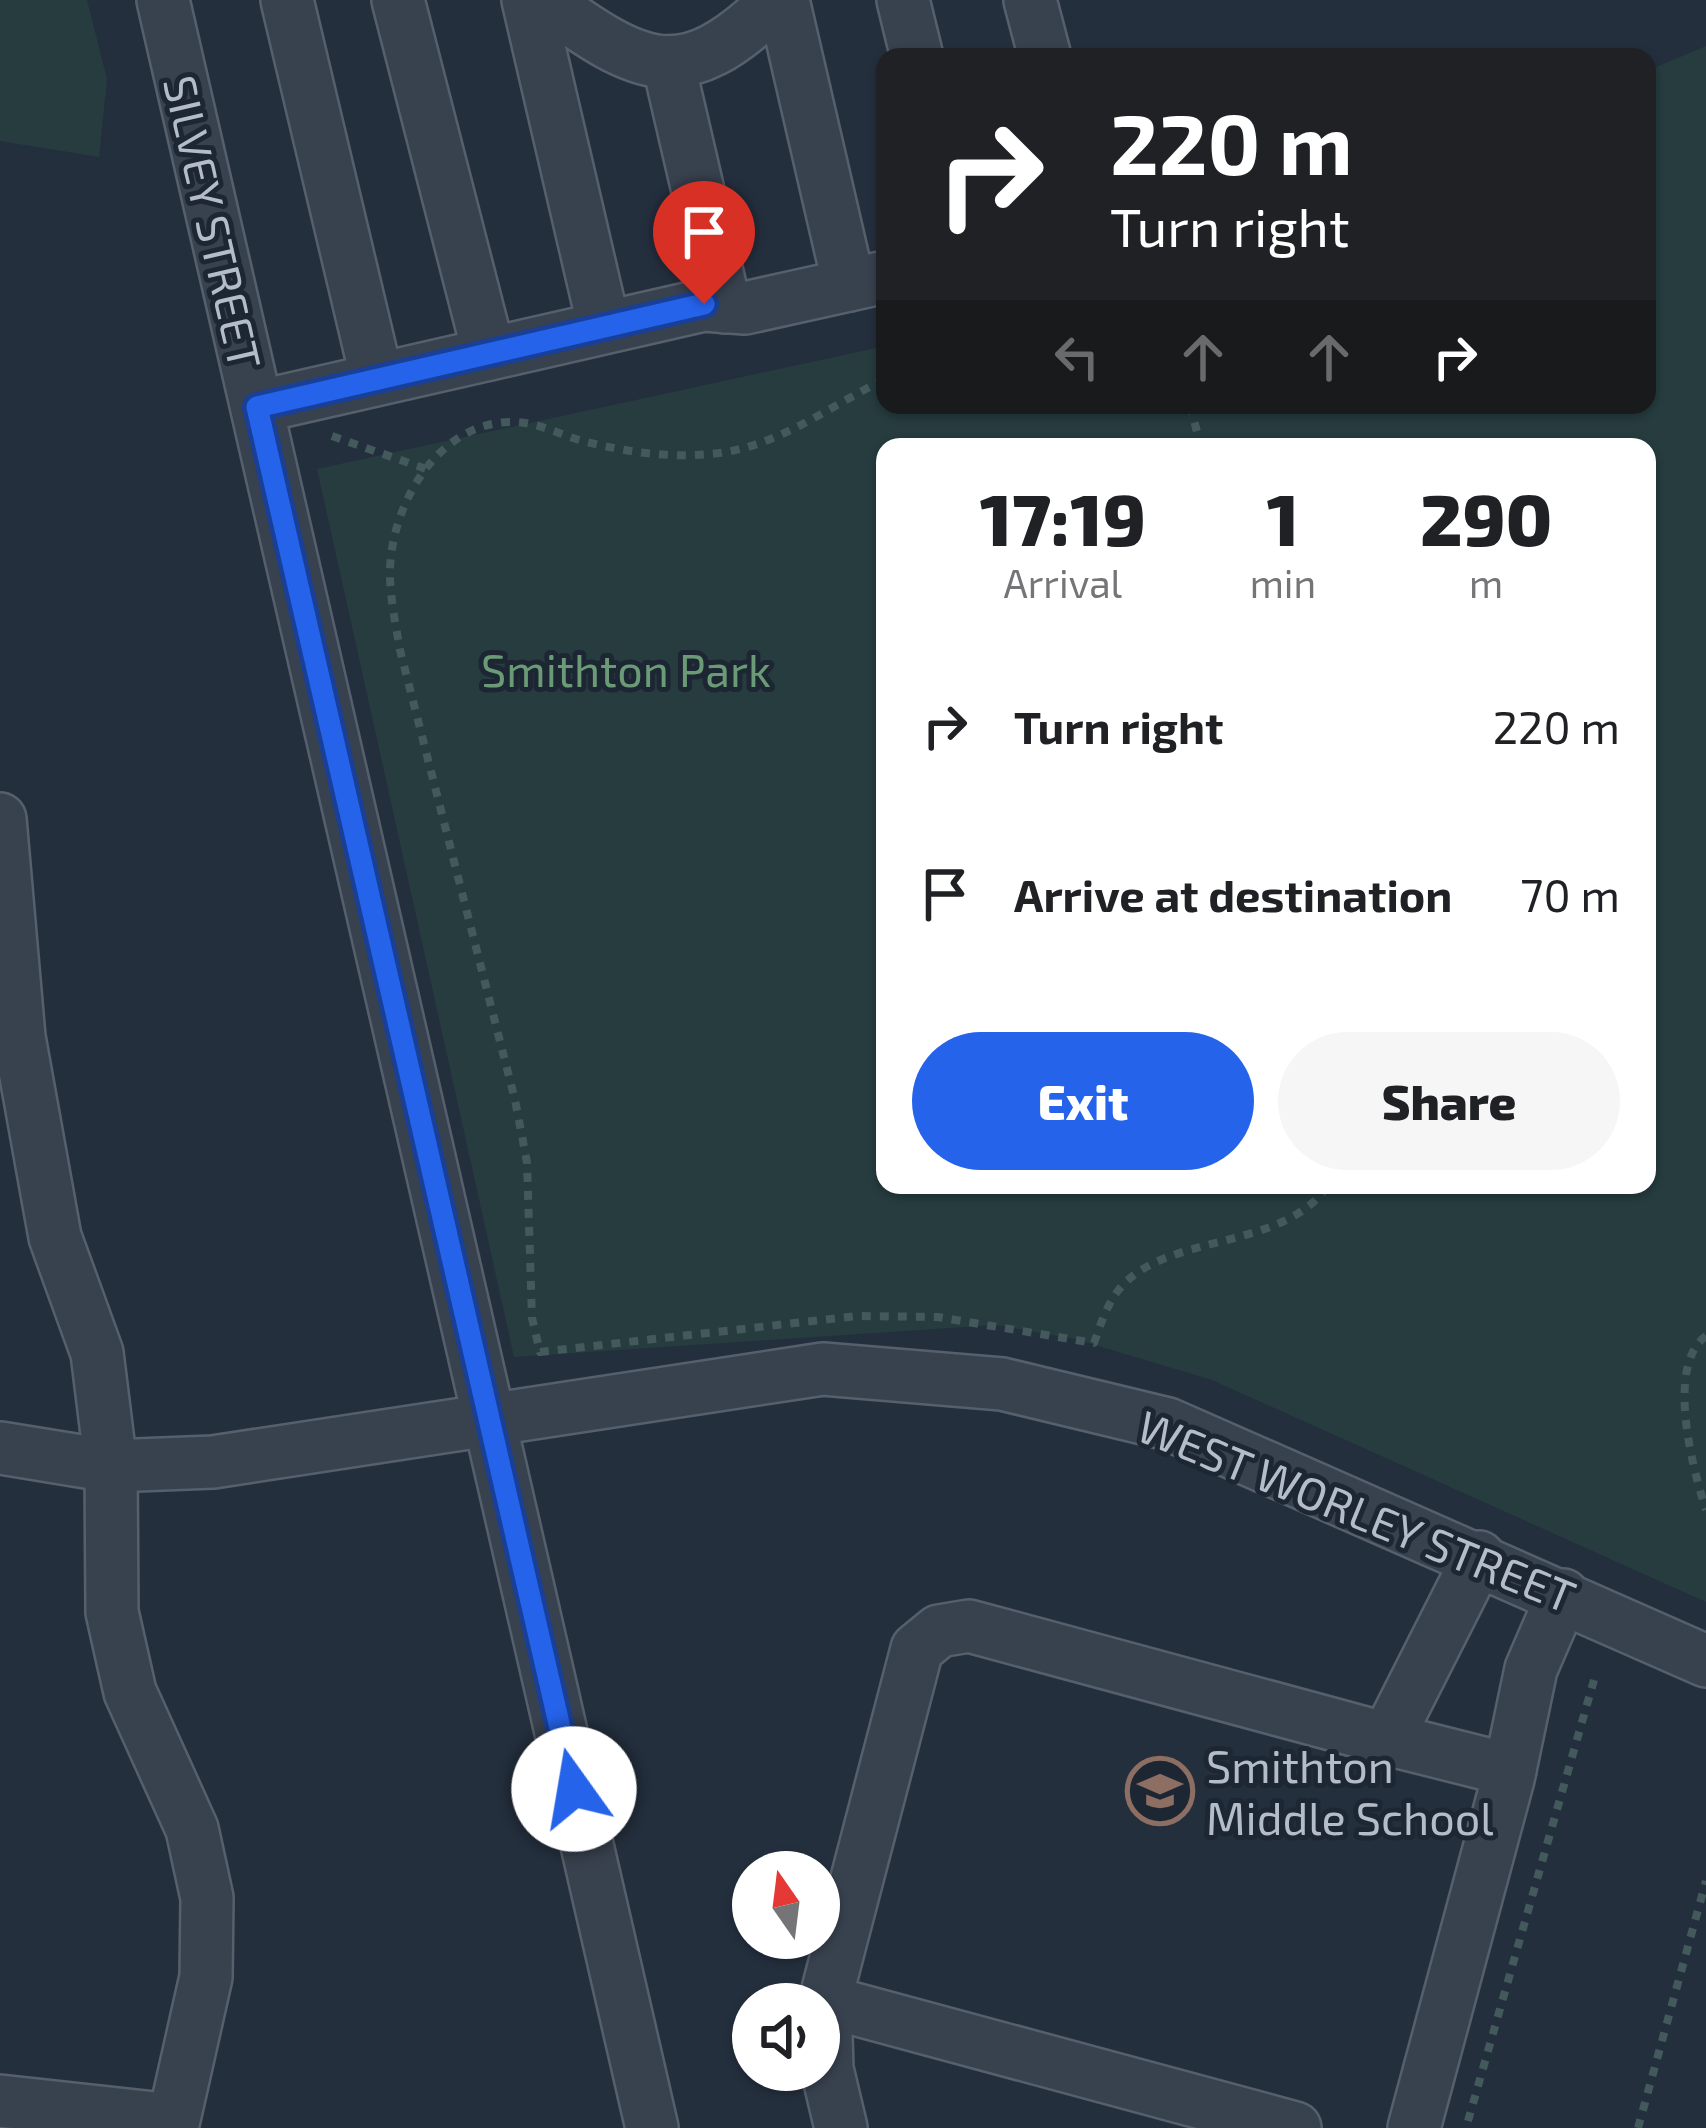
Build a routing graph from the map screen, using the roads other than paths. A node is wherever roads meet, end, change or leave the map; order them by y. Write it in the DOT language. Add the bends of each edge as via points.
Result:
graph roads {
  1 [pos="163,0"];
  2 [pos="287,0"];
  3 [pos="398,0"];
  4 [pos="528,0"];
  5 [pos="903,0"];
  6 [pos="1030,0"];
  7 [pos="766,4"];
  8 [pos="569,8"];
  9 [pos="915,48"];
  10 [pos="1043,48"];
  11 [pos="668,62"];
  12 [pos="867,281"];
  13 [pos="725,307"];
  14 [pos="604,327"];
  15 [pos="489,354"];
  16 [pos="377,379"];
  17 [pos="257,407"];
  18 [pos="0,819"];
  19 [pos="488,1422"];
  20 [pos="0,1448"];
  21 [pos="111,1466"];
  22 [pos="1479,1557"];
  23 [pos="1563,1595"];
  24 [pos="1706,1660"];
  25 [pos="1387,1738"];
  26 [pos="1510,1770"];
  27 [pos="830,1983"];
  28 [pos="840,2005"];
  29 [pos="832,2091"];
  30 [pos="0,2101"];
  31 [pos="172,2124"];
  32 [pos="652,2128"];
  33 [pos="841,2128"];
  34 [pos="1294,2128"];
  35 [pos="1414,2128"];
  1 -- 17 [label="street, SILVEY STREET"];
  2 -- 16 [label="street"];
  3 -- 15 [label="street"];
  4 -- 14 [label="street"];
  5 -- 9 [label="street"];
  6 -- 10 [label="street"];
  7 -- 11 [label="street" via="714,51"];
  7 -- 12 [label="street"];
  8 -- 11 [label="street" via="631,58"];
  11 -- 13 [label="street"];
  12 -- 13 [label="street"];
  13 -- 14 [label="street" via="704,304"];
  14 -- 15 [label="street"];
  15 -- 16 [label="street"];
  16 -- 17 [label="street"];
  17 -- 19 [label="street, SILVEY STREET"];
  18 -- 21 [label="street" via="19,1037 55,1237 97,1353"];
  19 -- 21 [label="street, WEST WORLEY STREET" via="213,1462"];
  19 -- 22 [label="street, WEST WORLEY STREET" via="823,1369 1002,1384 1168,1424"];
  19 -- 32 [label="street, SILVEY STREET"];
  20 -- 21 [label="street, WEST WORLEY STREET"];
  21 -- 31 [label="street" via="112,1612 130,1692 192,1829 207,1898 206,1977"];
  22 -- 23 [label="street, WEST WORLEY STREET"];
  22 -- 25 [label="street"];
  23 -- 24 [label="street, WEST WORLEY STREET"];
  23 -- 26 [label="street" via="1531,1670"];
  25 -- 26 [label="street"];
  25 -- 27 [label="street" via="970,1626 939,1631 917,1649"];
  26 -- 35 [label="street"];
  28 -- 34 [label="street"];
  29 -- 33 [label="street"];
  30 -- 31 [label="street"];
}
